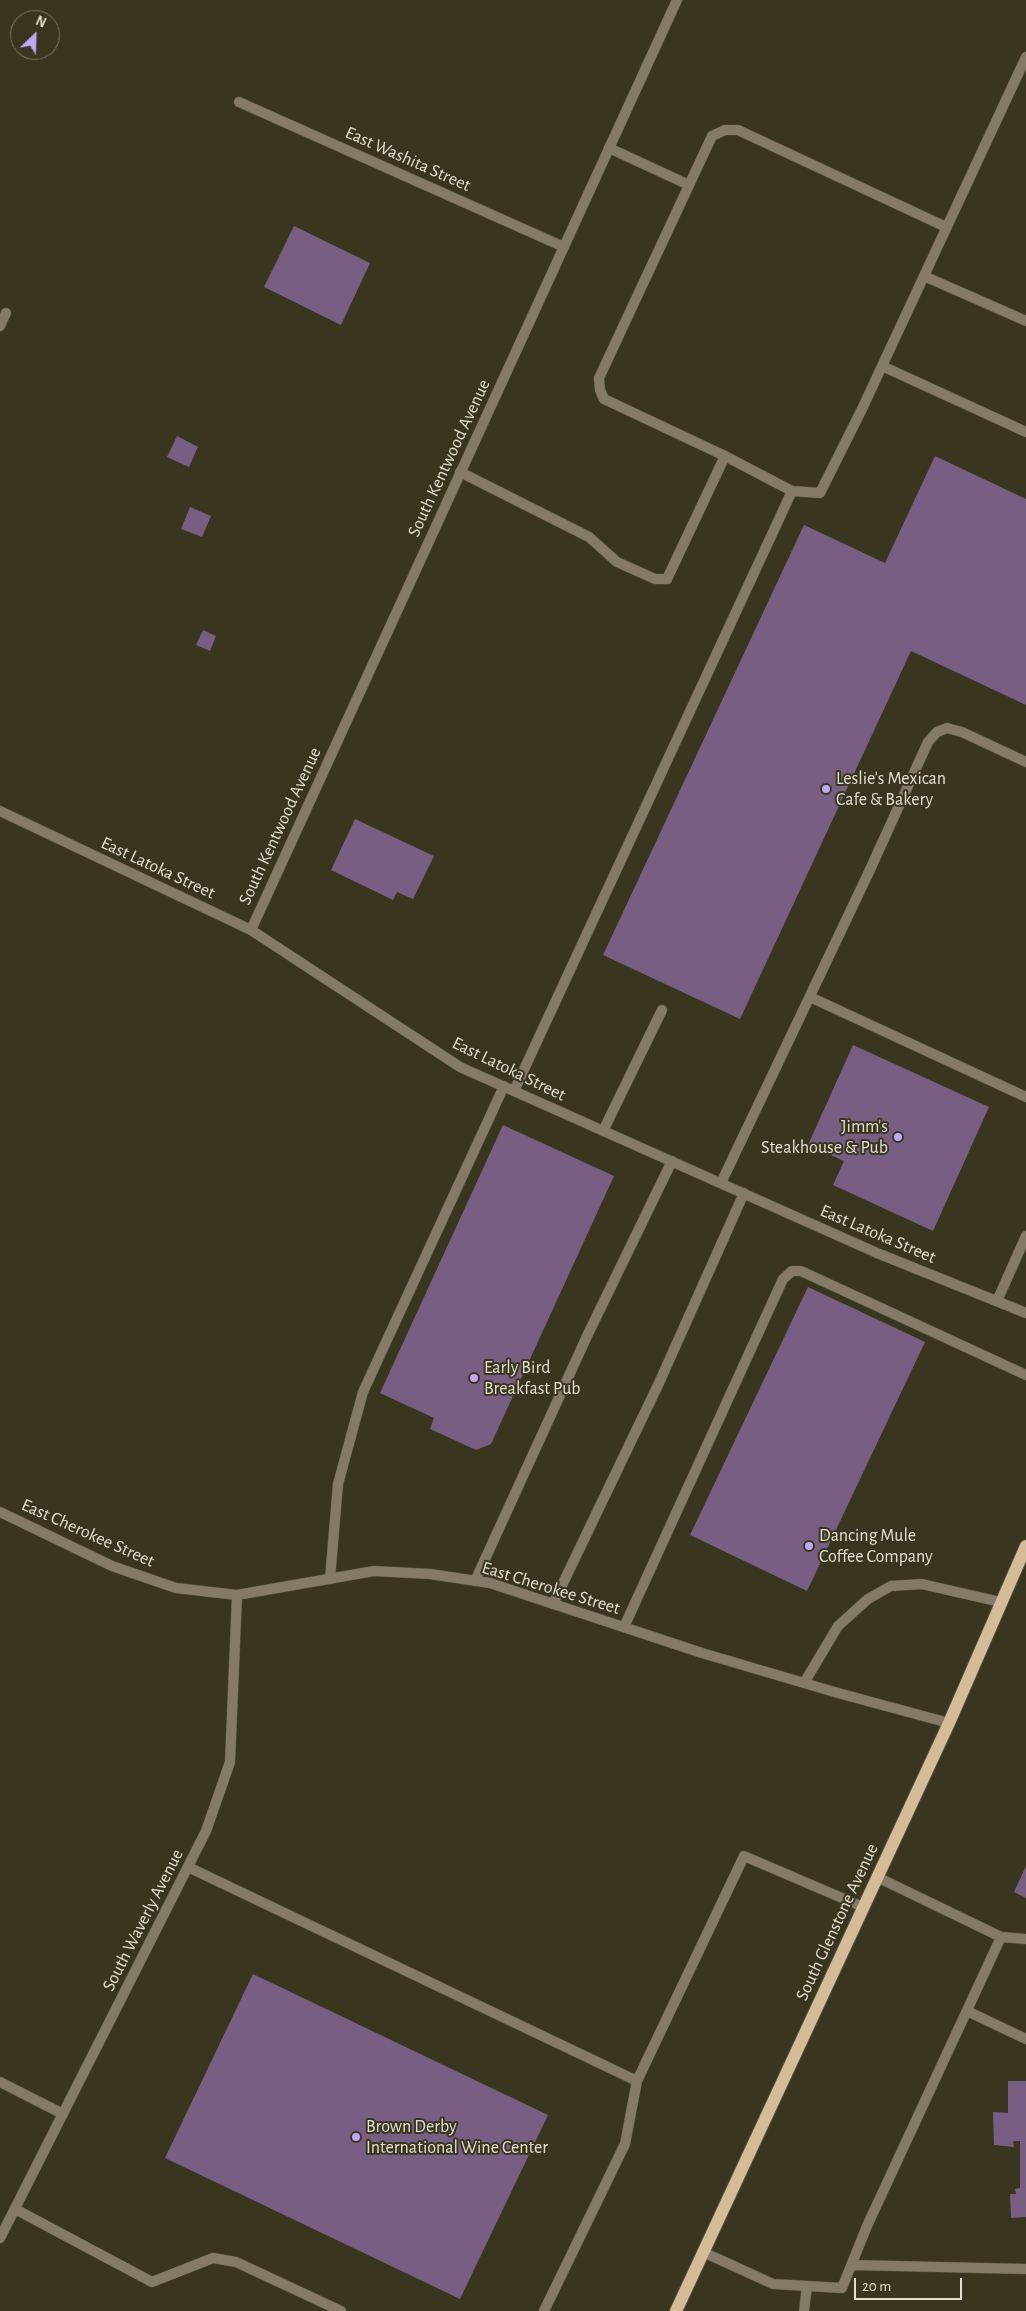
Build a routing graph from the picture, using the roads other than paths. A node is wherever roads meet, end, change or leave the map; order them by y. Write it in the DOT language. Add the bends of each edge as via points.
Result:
graph roads {
  1 [pos="676,0"];
  2 [pos="1026,57"];
  3 [pos="239,102"];
  4 [pos="609,148"];
  5 [pos="689,185"];
  6 [pos="946,227"];
  7 [pos="564,246"];
  8 [pos="924,276"];
  9 [pos="6,313"];
  10 [pos="1026,321"];
  11 [pos="0,326"];
  12 [pos="882,366"];
  13 [pos="1026,432"];
  14 [pos="725,456"];
  15 [pos="460,472"];
  16 [pos="792,491"];
  17 [pos="1026,762"];
  18 [pos="0,811"];
  19 [pos="251,930"];
  20 [pos="810,997"];
  21 [pos="662,1010"];
  22 [pos="504,1086"];
  23 [pos="514,1091"];
  24 [pos="1026,1097"];
  25 [pos="603,1131"];
  26 [pos="672,1161"];
  27 [pos="721,1183"];
  28 [pos="744,1193"];
  29 [pos="1026,1236"];
  30 [pos="997,1301"];
  31 [pos="1026,1313"];
  32 [pos="1026,1375"];
  33 [pos="0,1512"];
  34 [pos="1026,1546"];
  35 [pos="330,1579"];
  36 [pos="475,1581"];
  37 [pos="237,1595"];
  38 [pos="1001,1602"];
  39 [pos="552,1604"];
  40 [pos="624,1627"];
  41 [pos="804,1683"];
  42 [pos="949,1723"];
  43 [pos="188,1867"];
  44 [pos="877,1877"];
  45 [pos="863,1907"];
  46 [pos="1001,1937"];
  47 [pos="1026,1939"];
  48 [pos="967,2011"];
  49 [pos="1026,2039"];
  50 [pos="637,2080"];
  51 [pos="0,2082"];
  52 [pos="63,2114"];
  53 [pos="15,2209"];
  54 [pos="3,2225"];
  55 [pos="0,2238"];
  56 [pos="703,2252"];
  57 [pos="852,2265"];
  58 [pos="1026,2269"];
  59 [pos="807,2286"];
  60 [pos="341,2311"];
  61 [pos="544,2311"];
  62 [pos="676,2311"];
  63 [pos="804,2311"];
  1 -- 4 [label="street, South Kentwood Avenue"];
  2 -- 6 [label="street"];
  3 -- 7 [label="street, East Washita Street"];
  4 -- 5 [label="street"];
  4 -- 7 [label="street, South Kentwood Avenue"];
  5 -- 6 [label="street" via="712,136 725,130 738,130"];
  5 -- 14 [label="street" via="599,378 600,390 604,399"];
  6 -- 8 [label="street"];
  7 -- 15 [label="street, South Kentwood Avenue"];
  8 -- 10 [label="street"];
  8 -- 12 [label="street"];
  9 -- 11 [label="street"];
  12 -- 13 [label="street"];
  12 -- 16 [label="street" via="820,493"];
  14 -- 15 [label="street" via="667,579 655,579 617,562 589,537"];
  14 -- 16 [label="street"];
  15 -- 19 [label="street, South Kentwood Avenue"];
  16 -- 23 [label="street"];
  17 -- 20 [label="street" via="962,732 947,728 937,732 928,742"];
  18 -- 19 [label="street, East Latoka Street"];
  19 -- 22 [label="street, East Latoka Street" via="460,1067"];
  20 -- 24 [label="street"];
  20 -- 27 [label="street"];
  21 -- 25 [label="street"];
  22 -- 23 [label="street, East Latoka Street"];
  22 -- 35 [label="street" via="363,1392 338,1484"];
  23 -- 25 [label="street, East Latoka Street"];
  25 -- 26 [label="street, East Latoka Street"];
  26 -- 27 [label="street, East Latoka Street"];
  26 -- 36 [label="street" via="588,1334"];
  27 -- 28 [label="street, East Latoka Street"];
  28 -- 30 [label="street, East Latoka Street" via="877,1253"];
  28 -- 39 [label="street" via="659,1383"];
  29 -- 30 [label="street"];
  30 -- 31 [label="street, East Latoka Street"];
  32 -- 40 [label="street" via="801,1271 792,1271 783,1279"];
  33 -- 37 [label="street, East Cherokee Street" via="112,1566 176,1588"];
  34 -- 38 [label="main road, South Glenstone Avenue"];
  35 -- 36 [label="street, East Cherokee Street" via="374,1571 430,1574"];
  35 -- 37 [label="street, East Cherokee Street"];
  36 -- 39 [label="street, East Cherokee Street"];
  37 -- 43 [label="street, South Waverly Avenue" via="230,1762 206,1831"];
  38 -- 41 [label="street" via="922,1584 892,1586 868,1599 838,1626"];
  38 -- 42 [label="main road, South Glenstone Avenue"];
  39 -- 40 [label="street, East Cherokee Street"];
  40 -- 41 [label="street, East Cherokee Street"];
  41 -- 42 [label="street, East Cherokee Street"];
  42 -- 44 [label="main road, South Glenstone Avenue"];
  43 -- 50 [label="street"];
  43 -- 52 [label="street, South Waverly Avenue"];
  44 -- 45 [label="main road, South Glenstone Avenue"];
  44 -- 46 [label="street"];
  45 -- 50 [label="street" via="744,1856"];
  45 -- 56 [label="main road, South Glenstone Avenue"];
  46 -- 47 [label="street"];
  46 -- 48 [label="street"];
  48 -- 49 [label="street"];
  48 -- 57 [label="street"];
  50 -- 61 [label="street" via="625,2144"];
  51 -- 52 [label="street"];
  52 -- 53 [label="street, South Waverly Avenue"];
  53 -- 54 [label="street, South Waverly Avenue"];
  53 -- 60 [label="street" via="152,2282 213,2258 236,2262"];
  54 -- 55 [label="street, South Waverly Avenue"];
  56 -- 59 [label="street" via="773,2284"];
  56 -- 62 [label="main road, South Glenstone Avenue"];
  57 -- 58 [label="street"];
  57 -- 59 [label="street" via="842,2288"];
  59 -- 63 [label="street"];
}
